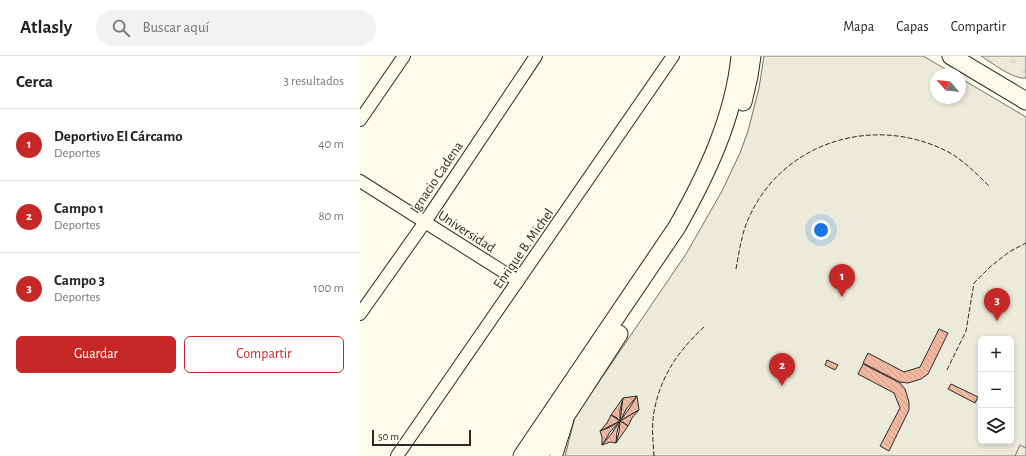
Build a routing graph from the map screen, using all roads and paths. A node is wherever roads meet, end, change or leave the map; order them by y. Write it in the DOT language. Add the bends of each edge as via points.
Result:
graph roads {
  1 [pos="404,56"];
  2 [pos="536,56"];
  3 [pos="673,56"];
  4 [pos="740,56"];
  5 [pos="752,56"];
  6 [pos="951,56"];
  7 [pos="1026,101"];
  8 [pos="360,120"];
  9 [pos="360,181"];
  10 [pos="425,222"];
  11 [pos="518,281"];
  12 [pos="360,314"];
  13 [pos="569,411"];
  14 [pos="397,456"];
  15 [pos="522,456"];
  16 [pos="539,456"];
  17 [pos="556,456"];
  1 -- 8 [label="street"];
  2 -- 10 [label="street, Ignacio Cadena"];
  3 -- 11 [label="street, Enrique B. Michel"];
  4 -- 15 [label="main road" via="733,97 720,138 691,204 678,227"];
  5 -- 13 [label="main road" via="737,122 709,193 676,249"];
  6 -- 7 [label="main road"];
  9 -- 10 [label="street, Universidad"];
  10 -- 11 [label="street, Universidad"];
  10 -- 12 [label="street, Ignacio Cadena"];
  11 -- 14 [label="street, Enrique B. Michel"];
  13 -- 16 [label="main road"];
  13 -- 17 [label="street"];
}
